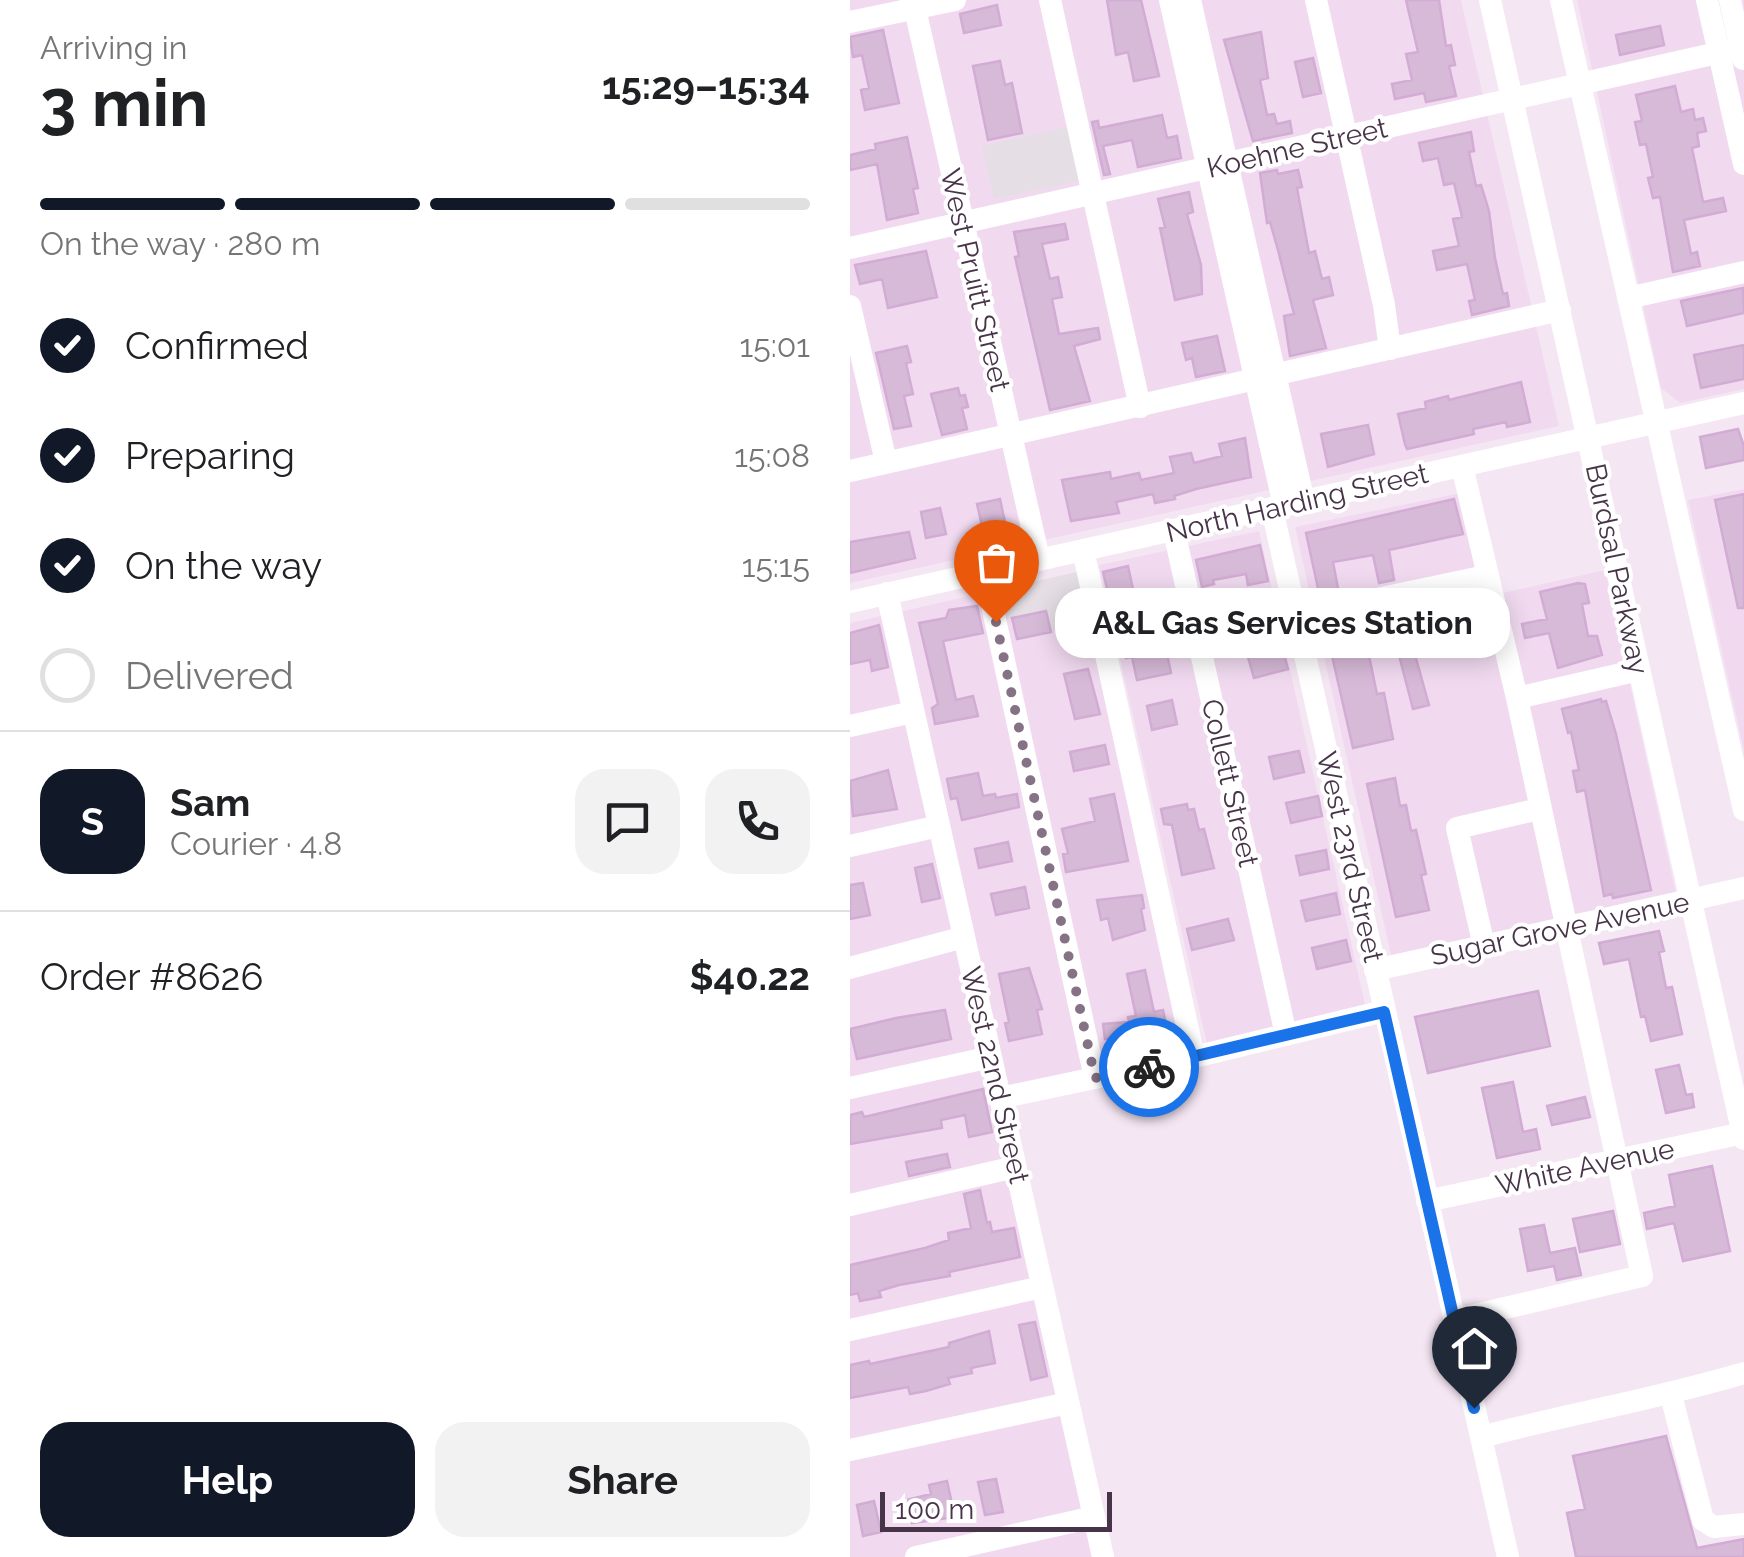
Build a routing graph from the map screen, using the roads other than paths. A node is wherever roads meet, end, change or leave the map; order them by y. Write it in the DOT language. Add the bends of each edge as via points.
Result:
graph roads {
  1 [pos="955,0"];
  2 [pos="1050,0"];
  3 [pos="1170,0"];
  4 [pos="1190,0"];
  5 [pos="1316,0"];
  6 [pos="1490,0"];
  7 [pos="1560,0"];
  8 [pos="1707,0"];
  9 [pos="1730,0"];
  10 [pos="914,4"];
  11 [pos="850,22"];
  12 [pos="1737,53"];
  13 [pos="1580,84"];
  14 [pos="1512,99"];
  15 [pos="1345,138"];
  16 [pos="1744,164"];
  17 [pos="1217,166"];
  18 [pos="1092,194"];
  19 [pos="962,223"];
  20 [pos="850,248"];
  21 [pos="1744,272"];
  22 [pos="1628,298"];
  23 [pos="850,306"];
  24 [pos="1560,310"];
  25 [pos="1390,349"];
  26 [pos="1265,377"];
  27 [pos="1744,403"];
  28 [pos="1140,407"];
  29 [pos="1656,422"];
  30 [pos="1010,434"];
  31 [pos="1588,438"];
  32 [pos="886,462"];
  33 [pos="1462,466"];
  34 [pos="850,470"];
  35 [pos="1287,506"];
  36 [pos="1174,532"];
  37 [pos="1082,550"];
  38 [pos="1040,560"];
  39 [pos="1486,576"];
  40 [pos="988,587"];
  41 [pos="887,594"];
  42 [pos="850,602"];
  43 [pos="1296,616"];
  44 [pos="1639,670"];
  45 [pos="1516,698"];
  46 [pos="914,712"];
  47 [pos="850,726"];
  48 [pos="1539,808"];
  49 [pos="1744,810"];
  50 [pos="939,826"];
  51 [pos="850,846"];
  52 [pos="1744,888"];
  53 [pos="1690,900"];
  54 [pos="1565,928"];
  55 [pos="964,937"];
  56 [pos="1484,946"];
  57 [pos="850,968"];
  58 [pos="1375,970"];
  59 [pos="1384,1012"];
  60 [pos="1286,1035"];
  61 [pos="991,1056"];
  62 [pos="1194,1057"];
  63 [pos="1095,1078"];
  64 [pos="850,1088"];
  65 [pos="1000,1098"];
  66 [pos="1743,1136"];
  67 [pos="1616,1160"];
  68 [pos="1016,1166"];
  69 [pos="1427,1201"];
  70 [pos="850,1205"];
  71 [pos="1042,1287"];
  72 [pos="1454,1320"];
  73 [pos="850,1330"];
  74 [pos="1744,1373"];
  75 [pos="1671,1395"];
  76 [pos="1068,1402"];
  77 [pos="1481,1438"];
  78 [pos="850,1450"];
  79 [pos="1094,1518"];
  80 [pos="1744,1524"];
  81 [pos="916,1557"];
  82 [pos="1103,1557"];
  83 [pos="1508,1557"];
  1 -- 10 [label="street"];
  2 -- 18 [label="street"];
  3 -- 17 [label="street, West 23rd Street"];
  4 -- 17 [label="street, West 23rd Street"];
  5 -- 15 [label="street"];
  6 -- 14 [label="street, Burdsal Parkway"];
  7 -- 13 [label="street"];
  8 -- 12 [label="street"];
  9 -- 12 [label="street"];
  10 -- 11 [label="street"];
  10 -- 19 [label="street, West Pruitt Street"];
  12 -- 13 [label="street, Koehne Street"];
  12 -- 16 [label="street"];
  13 -- 14 [label="street, Koehne Street"];
  13 -- 22 [label="street"];
  14 -- 15 [label="street, Koehne Street"];
  14 -- 24 [label="street, Burdsal Parkway"];
  15 -- 17 [label="street, Koehne Street"];
  15 -- 25 [label="street"];
  17 -- 18 [label="street, Koehne Street"];
  17 -- 26 [label="street, West 23rd Street"];
  18 -- 19 [label="street, Koehne Street"];
  18 -- 28 [label="street"];
  19 -- 20 [label="street, Koehne Street"];
  19 -- 30 [label="street, West Pruitt Street"];
  21 -- 22 [label="street"];
  22 -- 29 [label="street"];
  23 -- 32 [label="street"];
  24 -- 25 [label="street"];
  24 -- 31 [label="street, Burdsal Parkway"];
  25 -- 26 [label="street"];
  26 -- 28 [label="street"];
  26 -- 35 [label="street, West 23rd Street"];
  27 -- 29 [label="street, North Harding Street"];
  28 -- 30 [label="street"];
  29 -- 31 [label="street, North Harding Street"];
  29 -- 49 [label="street"];
  30 -- 32 [label="street"];
  30 -- 38 [label="street, West Pruitt Street"];
  31 -- 33 [label="street, North Harding Street"];
  31 -- 44 [label="street, Burdsal Parkway"];
  32 -- 34 [label="street"];
  33 -- 35 [label="street, North Harding Street"];
  33 -- 39 [label="street"];
  35 -- 36 [label="street, North Harding Street"];
  35 -- 43 [label="street, West 23rd Street"];
  36 -- 37 [label="street, North Harding Street"];
  36 -- 60 [label="street, Collett Street"];
  37 -- 38 [label="street, North Harding Street"];
  37 -- 62 [label="street"];
  38 -- 41 [label="street, North Harding Street"];
  39 -- 43 [label="street"];
  39 -- 45 [label="street"];
  40 -- 63 [label="street"];
  41 -- 42 [label="street, North Harding Street"];
  41 -- 46 [label="street, West 22nd Street"];
  43 -- 58 [label="street, West 23rd Street"];
  44 -- 45 [label="street"];
  44 -- 53 [label="street, Burdsal Parkway"];
  45 -- 48 [label="street"];
  46 -- 47 [label="street"];
  46 -- 50 [label="street, West 22nd Street"];
  48 -- 54 [label="street"];
  48 -- 56 [label="street" via="1457,828"];
  50 -- 51 [label="street"];
  50 -- 55 [label="street, West 22nd Street"];
  52 -- 53 [label="street, Sugar Grove Avenue"];
  53 -- 54 [label="street, Sugar Grove Avenue"];
  53 -- 66 [label="street, Burdsal Parkway"];
  54 -- 56 [label="street, Sugar Grove Avenue"];
  54 -- 67 [label="street"];
  55 -- 57 [label="street"];
  55 -- 61 [label="street, West 22nd Street"];
  56 -- 58 [label="street, Sugar Grove Avenue"];
  58 -- 59 [label="street, West 23rd Street"];
  59 -- 60 [label="street"];
  59 -- 69 [label="street, West 23rd Street"];
  60 -- 62 [label="street"];
  61 -- 64 [label="street"];
  61 -- 65 [label="street, West 22nd Street"];
  62 -- 63 [label="street"];
  63 -- 65 [label="street"];
  65 -- 68 [label="street, West 22nd Street"];
  66 -- 67 [label="street, White Avenue"];
  67 -- 69 [label="street, White Avenue"];
  67 -- 72 [label="street" via="1642,1276"];
  68 -- 70 [label="street"];
  68 -- 71 [label="street, West 22nd Street"];
  69 -- 72 [label="street, West 23rd Street"];
  71 -- 73 [label="street"];
  71 -- 76 [label="street, West 22nd Street"];
  72 -- 77 [label="street, West 23rd Street"];
  74 -- 75 [label="street"];
  75 -- 77 [label="street"];
  75 -- 80 [label="street" via="1704,1520 1714,1527"];
  76 -- 78 [label="street"];
  76 -- 79 [label="street, West 22nd Street"];
  77 -- 83 [label="street, West 23rd Street"];
  79 -- 81 [label="street"];
  79 -- 82 [label="street, West 22nd Street"];
}
